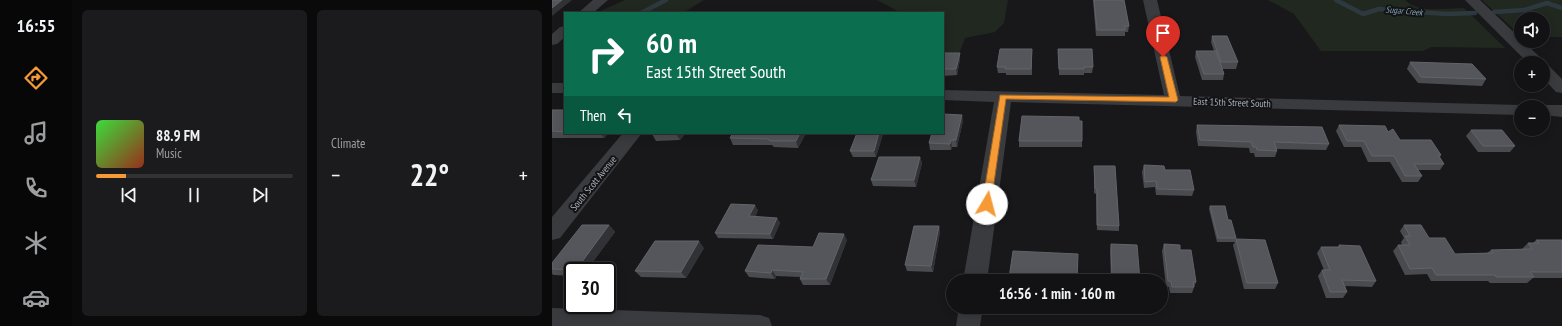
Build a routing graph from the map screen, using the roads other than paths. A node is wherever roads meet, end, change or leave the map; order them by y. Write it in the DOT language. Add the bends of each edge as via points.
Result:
graph roads {
  1 [pos="601,0"];
  2 [pos="1150,0"];
  3 [pos="1472,0"];
  4 [pos="586,12"];
  5 [pos="564,31"];
  6 [pos="552,41"];
  7 [pos="1530,56"];
  8 [pos="1550,76"];
  9 [pos="552,88"];
  10 [pos="564,88"];
  11 [pos="1562,88"];
  12 [pos="944,96"];
  13 [pos="1002,97"];
  14 [pos="1174,100"];
  15 [pos="1514,110"];
  16 [pos="1550,110"];
  17 [pos="1562,111"];
  18 [pos="632,134"];
  19 [pos="552,232"];
  20 [pos="976,274"];
  21 [pos="970,314"];
  22 [pos="552,320"];
  23 [pos="760,326"];
  24 [pos="968,326"];
  1 -- 4 [label="street"];
  2 -- 14 [label="street"];
  3 -- 7 [label="street"];
  5 -- 6 [label="street"];
  8 -- 11 [label="street"];
  9 -- 10 [label="street"];
  12 -- 13 [label="street, East 15th Street South"];
  13 -- 14 [label="street, East 15th Street South"];
  13 -- 20 [label="street"];
  14 -- 15 [label="street, East 15th Street South"];
  16 -- 17 [label="street"];
  18 -- 19 [label="street, South Scott Avenue"];
  21 -- 24 [label="street"];
  22 -- 23 [label="street"];
}
